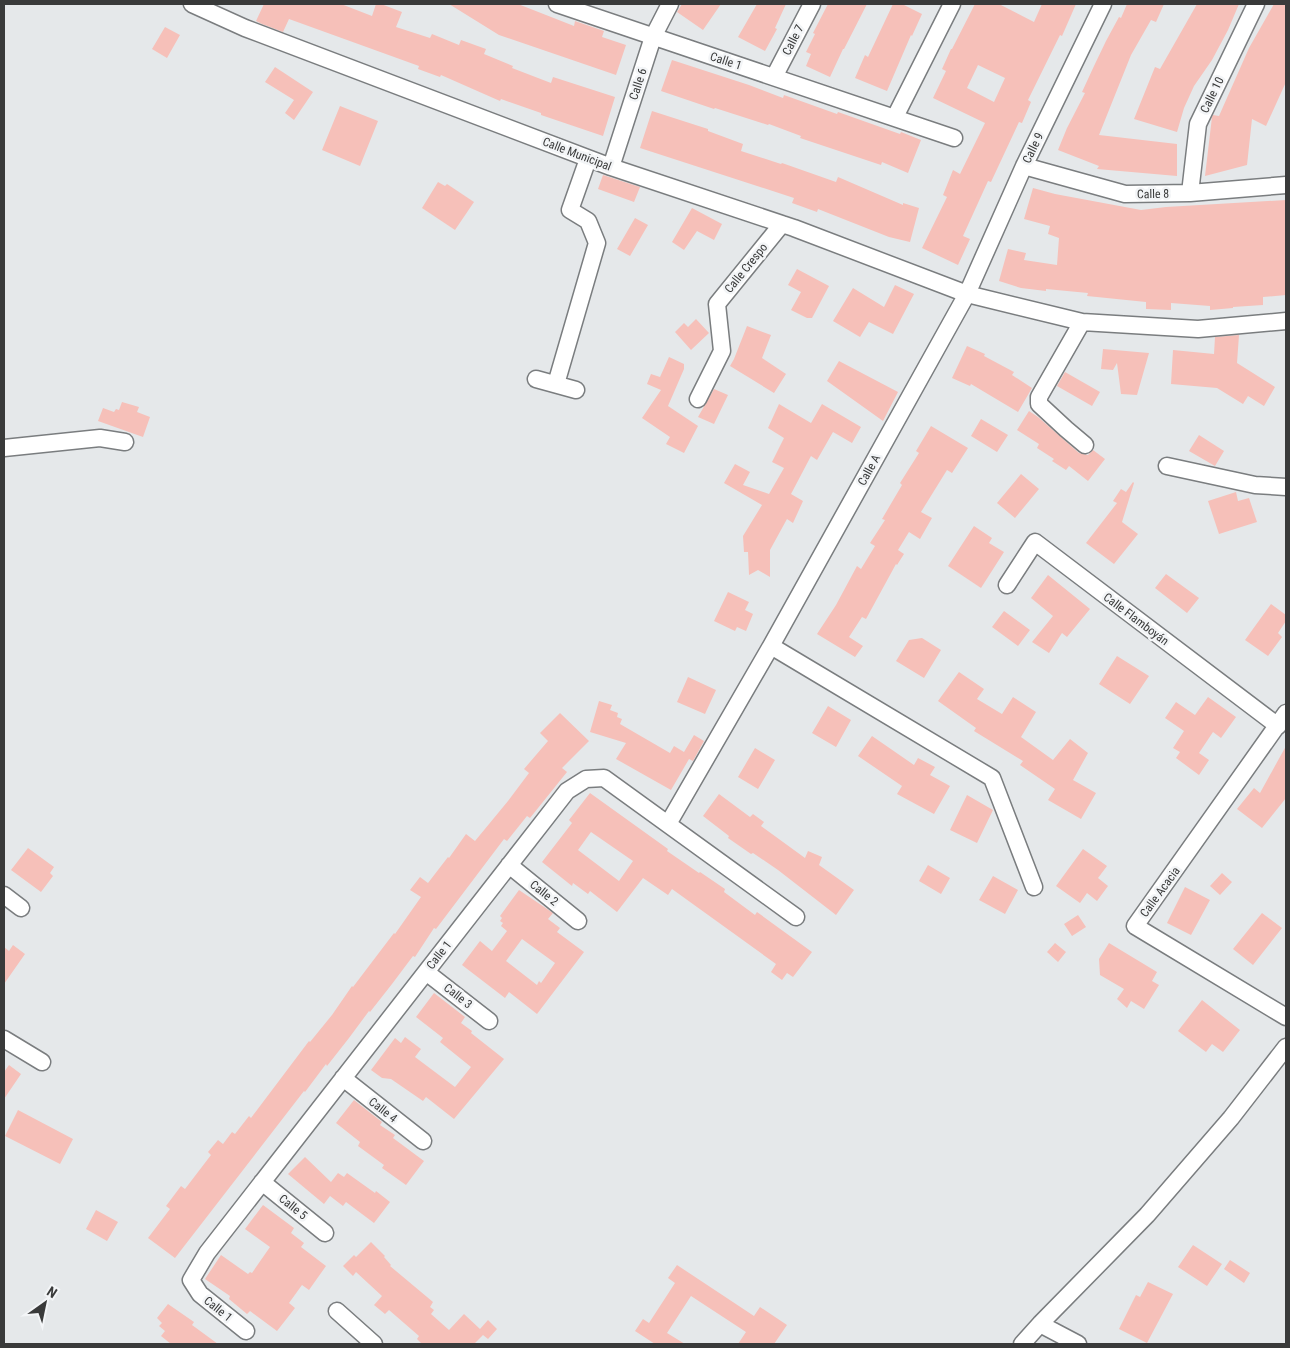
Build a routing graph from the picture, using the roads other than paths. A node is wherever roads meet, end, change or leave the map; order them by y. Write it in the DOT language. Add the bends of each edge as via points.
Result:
graph roads {
  1 [pos="192,4"];
  2 [pos="557,4"];
  3 [pos="670,4"];
  4 [pos="812,4"];
  5 [pos="952,4"];
  6 [pos="1103,4"];
  7 [pos="1256,4"];
  8 [pos="653,37"];
  9 [pos="774,77"];
  10 [pos="895,117"];
  11 [pos="954,138"];
  12 [pos="588,159"];
  13 [pos="1024,166"];
  14 [pos="611,167"];
  15 [pos="1286,185"];
  16 [pos="1190,193"];
  17 [pos="782,224"];
  18 [pos="967,294"];
  19 [pos="1286,321"];
  20 [pos="1082,322"];
  21 [pos="536,379"];
  22 [pos="556,384"];
  23 [pos="576,390"];
  24 [pos="698,399"];
  25 [pos="125,442"];
  26 [pos="1085,445"];
  27 [pos="4,448"];
  28 [pos="1167,466"];
  29 [pos="1286,487"];
  30 [pos="1007,585"];
  31 [pos="771,646"];
  32 [pos="1282,719"];
  33 [pos="668,824"];
  34 [pos="509,865"];
  35 [pos="1034,887"];
  36 [pos="4,895"];
  37 [pos="21,908"];
  38 [pos="796,917"];
  39 [pos="578,921"];
  40 [pos="426,972"];
  41 [pos="1286,1017"];
  42 [pos="489,1021"];
  43 [pos="4,1039"];
  44 [pos="1286,1047"];
  45 [pos="42,1062"];
  46 [pos="343,1078"];
  47 [pos="423,1141"];
  48 [pos="262,1182"];
  49 [pos="325,1233"];
  50 [pos="337,1311"];
  51 [pos="1040,1324"];
  52 [pos="246,1331"];
  53 [pos="374,1344"];
  54 [pos="1022,1344"];
  55 [pos="1078,1344"];
  1 -- 12 [label="street, Calle Municipal" via="245,28"];
  2 -- 8 [label="street, Calle 1"];
  3 -- 8 [label="street, Calle 6"];
  4 -- 9 [label="street, Calle 7"];
  5 -- 10 [label="street"];
  6 -- 13 [label="street, Calle 9"];
  7 -- 16 [label="street, Calle 10" via="1198,124"];
  8 -- 9 [label="street, Calle 1"];
  8 -- 14 [label="street, Calle 6"];
  9 -- 10 [label="street, Calle 1"];
  10 -- 11 [label="street, Calle 1"];
  12 -- 14 [label="street, Calle Municipal"];
  12 -- 22 [label="street" via="570,210 588,222 596,243"];
  13 -- 16 [label="street, Calle 8" via="1125,194"];
  13 -- 18 [label="street, Calle 9"];
  14 -- 17 [label="street, Calle Municipal"];
  15 -- 16 [label="street, Calle 8"];
  17 -- 18 [label="street, Calle Municipal"];
  17 -- 24 [label="street, Calle Crespo" via="717,304 722,351"];
  18 -- 20 [label="street, Calle Municipal"];
  18 -- 31 [label="street, Calle A"];
  19 -- 20 [label="street, Calle Municipal" via="1198,329"];
  20 -- 26 [label="street" via="1039,397 1039,404"];
  21 -- 22 [label="street"];
  22 -- 23 [label="street"];
  25 -- 27 [label="street" via="100,438"];
  28 -- 29 [label="street" via="1255,485"];
  30 -- 32 [label="street, Calle Flamboyán" via="1034,542"];
  31 -- 33 [label="street, Calle A"];
  31 -- 35 [label="street" via="992,778"];
  32 -- 41 [label="street, Calle Acacia" via="1135,926"];
  33 -- 34 [label="street, Calle 1" via="604,778 586,779 568,790"];
  33 -- 38 [label="street, Calle 1"];
  34 -- 39 [label="street, Calle 2"];
  34 -- 40 [label="street, Calle 1"];
  36 -- 37 [label="street"];
  40 -- 42 [label="street, Calle 3"];
  40 -- 46 [label="street, Calle 1"];
  43 -- 45 [label="street"];
  44 -- 51 [label="street" via="1231,1118 1147,1215"];
  46 -- 47 [label="street, Calle 4"];
  46 -- 48 [label="street, Calle 1"];
  48 -- 49 [label="street, Calle 5"];
  48 -- 52 [label="street, Calle 1" via="207,1253 191,1280 200,1294"];
  50 -- 53 [label="street"];
  51 -- 54 [label="street"];
  51 -- 55 [label="street"];
}
